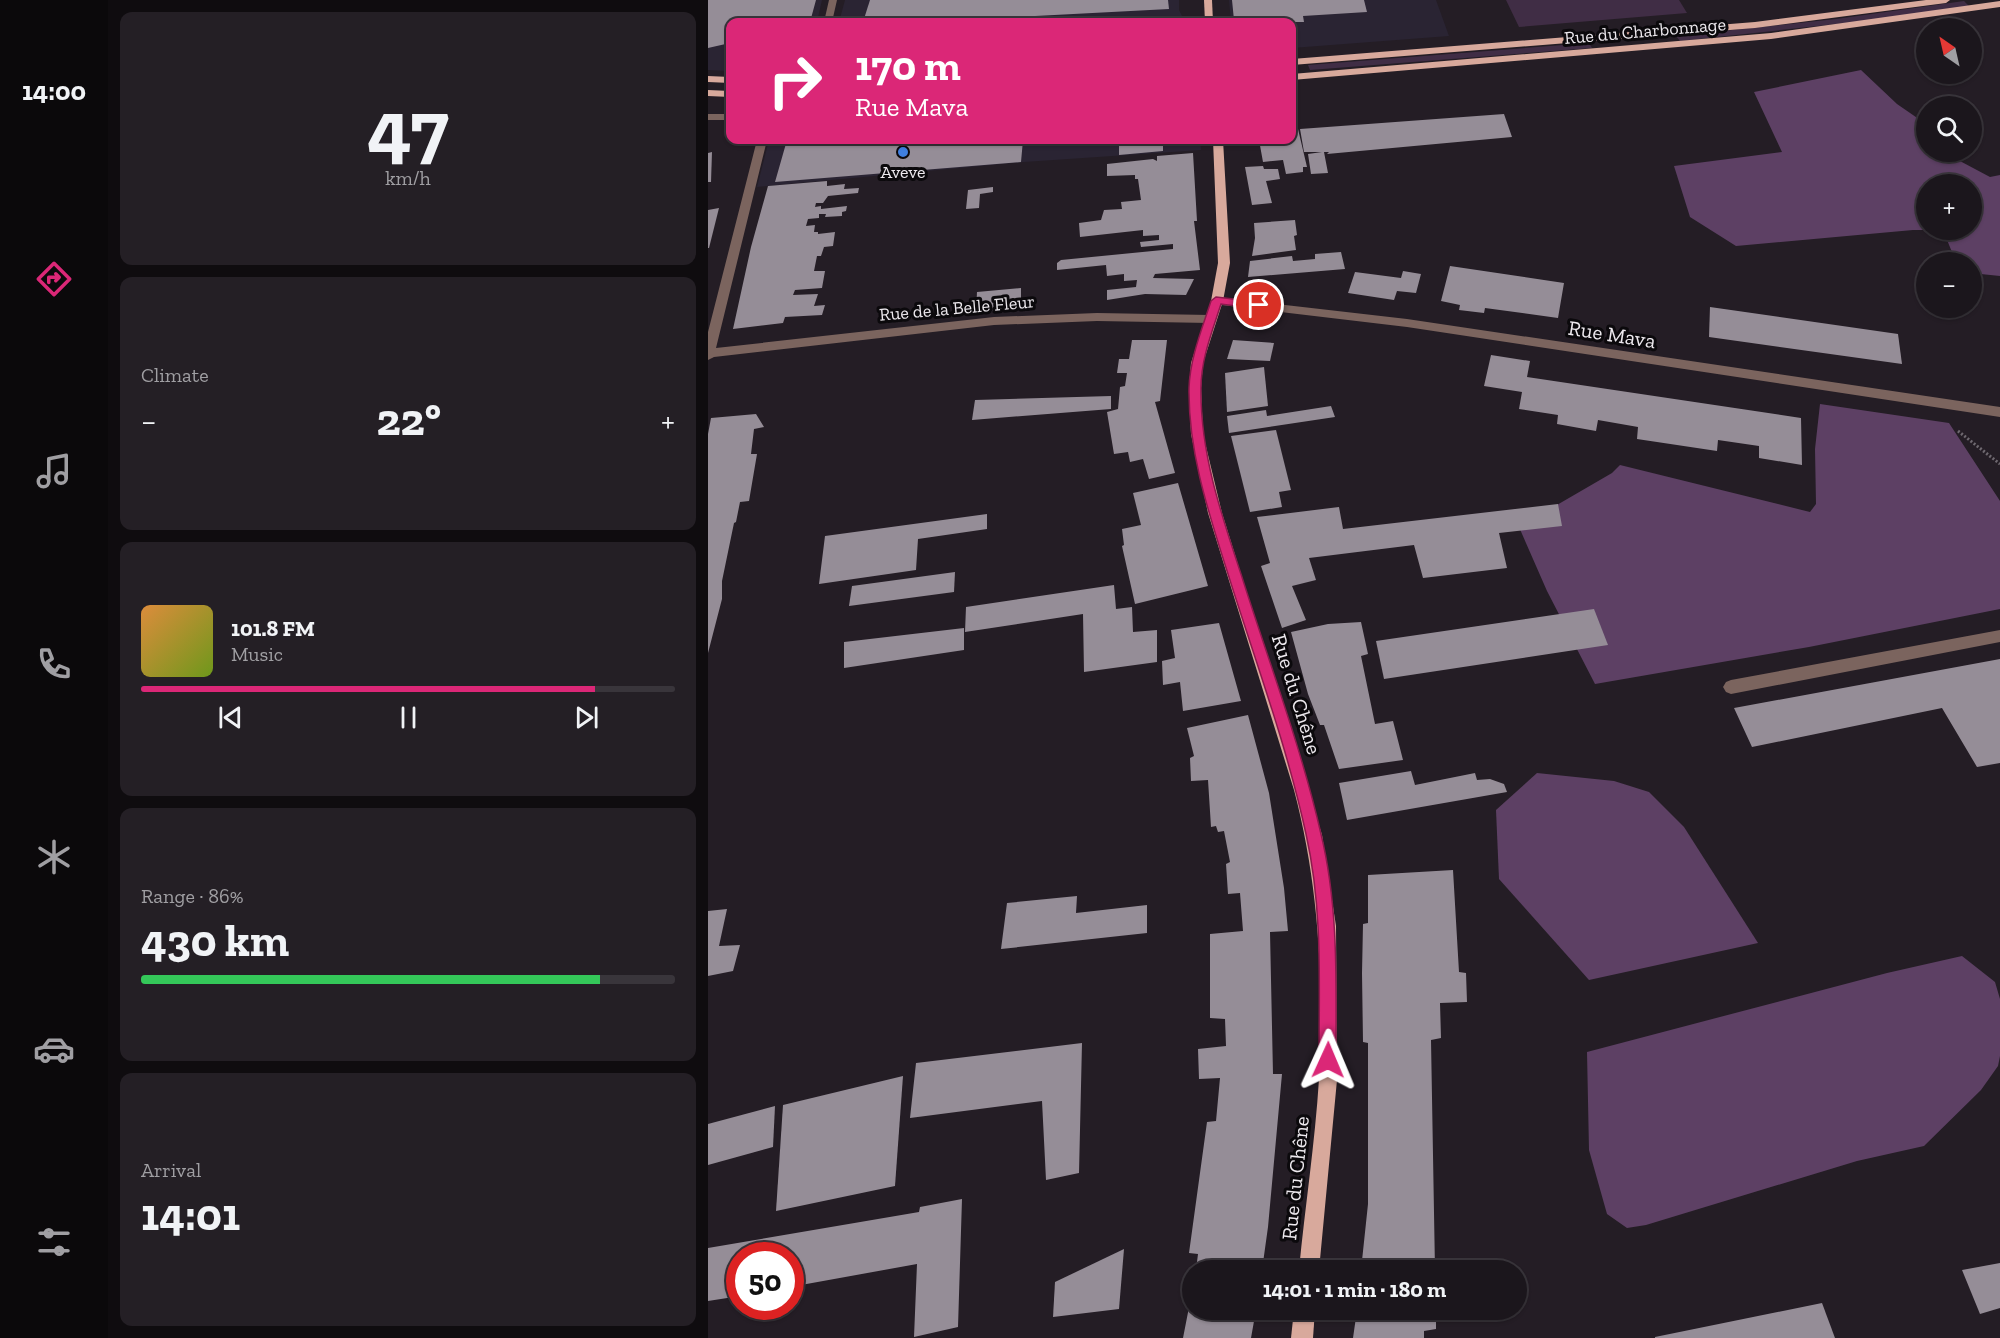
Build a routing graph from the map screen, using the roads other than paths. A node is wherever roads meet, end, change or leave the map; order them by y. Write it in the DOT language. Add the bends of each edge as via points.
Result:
graph roads {
  1 [pos="833,0"];
  2 [pos="1208,0"];
  3 [pos="1946,0"];
  4 [pos="2000,4"];
  5 [pos="829,18"];
  6 [pos="1209,18"];
  7 [pos="1296,62"];
  8 [pos="1296,76"];
  9 [pos="708,79"];
  10 [pos="726,80"];
  11 [pos="708,93"];
  12 [pos="726,94"];
  13 [pos="708,117"];
  14 [pos="726,117"];
  15 [pos="761,144"];
  16 [pos="1218,144"];
  17 [pos="1216,301"];
  18 [pos="1210,319"];
  19 [pos="708,355"];
  20 [pos="2000,412"];
  21 [pos="2000,636"];
  22 [pos="1731,687"];
  23 [pos="1310,1260"];
  24 [pos="1304,1320"];
  25 [pos="1302,1338"];
  1 -- 5 [label="street"];
  2 -- 6 [label="main road"];
  3 -- 7 [label="main road, Rue du Charbonnage" via="1755,25"];
  4 -- 8 [label="main road, Rue du Charbonnage" via="1760,37"];
  9 -- 10 [label="main road"];
  11 -- 12 [label="main road"];
  13 -- 14 [label="street"];
  15 -- 19 [label="street"];
  16 -- 17 [label="main road, Rue du Chêne" via="1224,263"];
  17 -- 18 [label="main road, Rue du Chêne"];
  17 -- 20 [label="street, Rue Mava" via="1396,321"];
  18 -- 19 [label="street, Rue de la Belle Fleur" via="1088,317 994,321"];
  18 -- 23 [label="main road, Rue du Chêne" via="1197,363 1195,387 1200,452 1215,513 1302,790 1314,835 1327,926 1328,1080"];
  21 -- 22 [label="street"];
  24 -- 25 [label="main road"];
}
